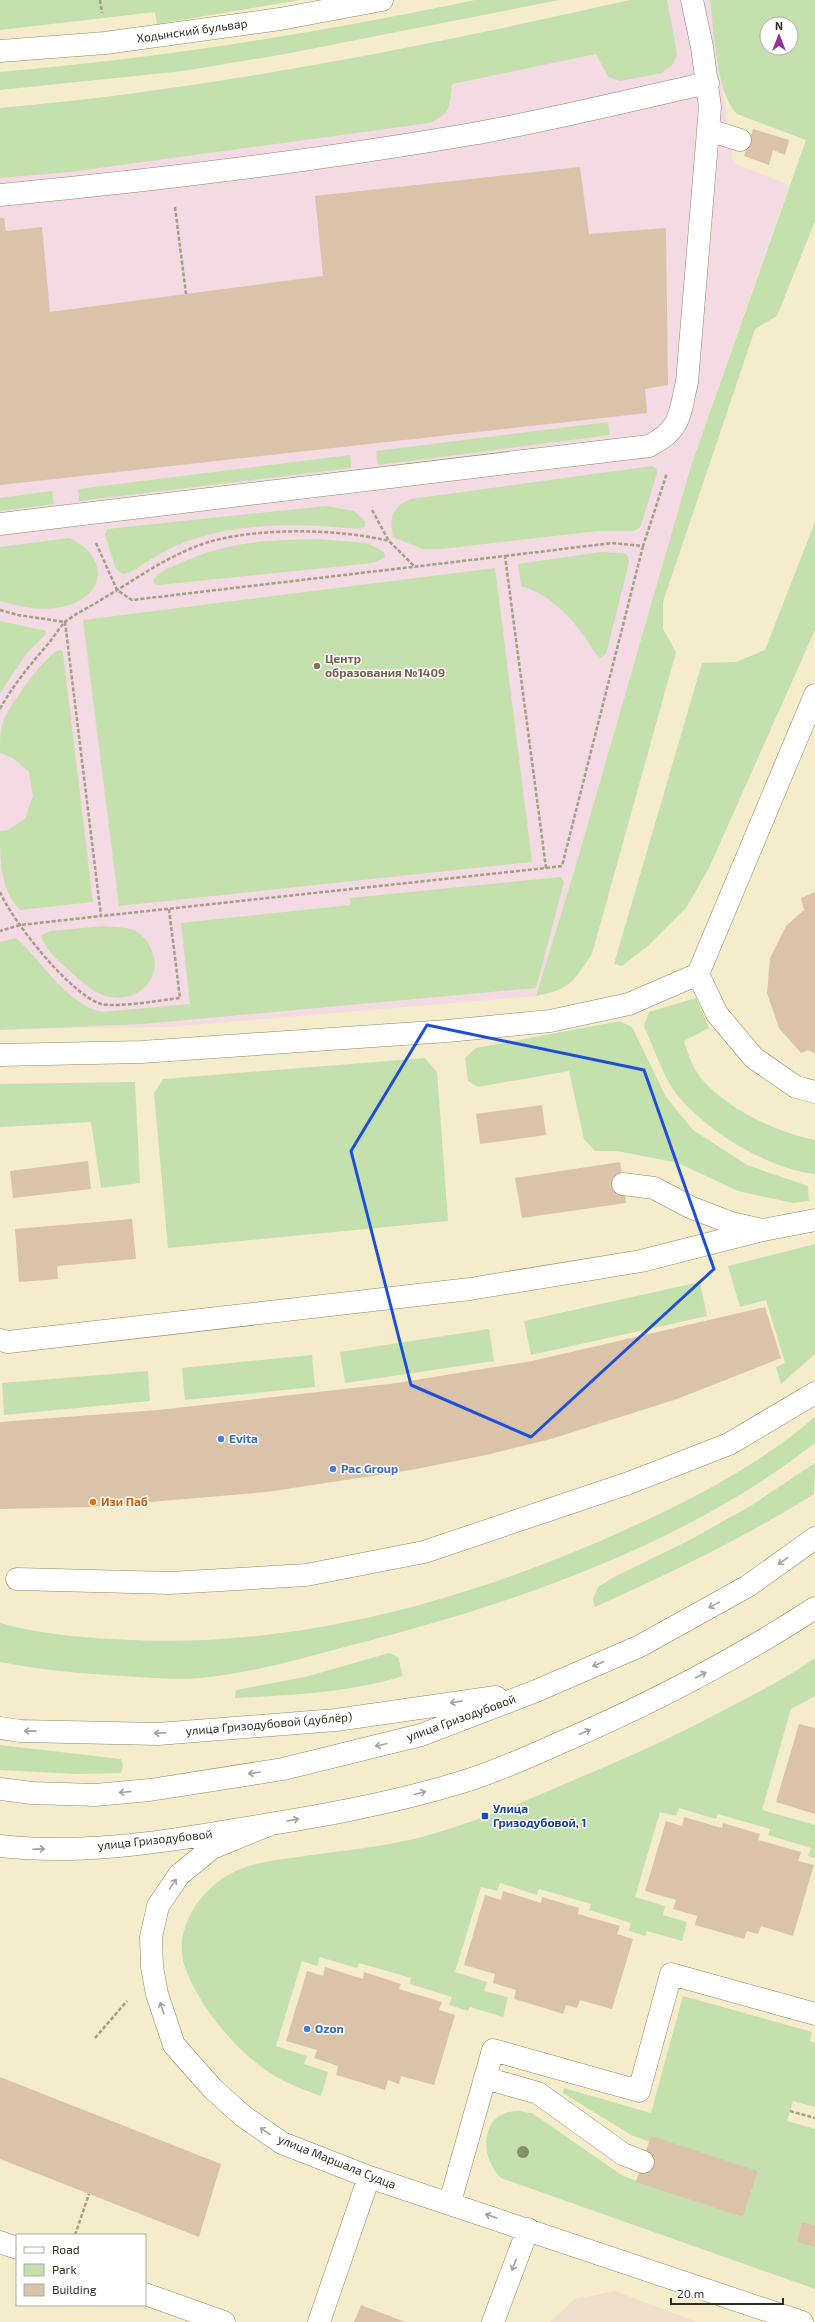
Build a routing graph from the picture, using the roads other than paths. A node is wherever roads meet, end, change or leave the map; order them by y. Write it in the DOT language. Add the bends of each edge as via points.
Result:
graph roads {
  1 [pos="382,0"];
  2 [pos="692,0"];
  3 [pos="0,51"];
  4 [pos="708,83"];
  5 [pos="709,130"];
  6 [pos="740,140"];
  7 [pos="0,195"];
  8 [pos="0,524"];
  9 [pos="815,695"];
  10 [pos="698,974"];
  11 [pos="0,1055"];
  12 [pos="815,1092"];
  13 [pos="623,1184"];
  14 [pos="815,1220"];
  15 [pos="763,1230"];
  16 [pos="0,1340"];
  17 [pos="815,1393"];
  18 [pos="815,1538"];
  19 [pos="17,1579"];
  20 [pos="815,1608"];
  21 [pos="536,1691"];
  22 [pos="0,1728"];
  23 [pos="0,1789"];
  24 [pos="271,1824"];
  25 [pos="0,1846"];
  26 [pos="815,2014"];
  27 [pos="485,2078"];
  28 [pos="643,2162"];
  29 [pos="369,2177"];
  30 [pos="450,2202"];
  31 [pos="528,2229"];
  32 [pos="0,2242"];
  33 [pos="16,2248"];
  34 [pos="146,2294"];
  35 [pos="224,2322"];
  36 [pos="319,2322"];
  37 [pos="493,2322"];
  38 [pos="801,2322"];
  1 -- 3 [label="street, Ходынский бульвар" via="280,19 120,41"];
  2 -- 4 [label="street"];
  4 -- 5 [label="street"];
  4 -- 7 [label="street" via="474,134 172,178"];
  5 -- 6 [label="street"];
  5 -- 8 [label="street" via="687,382 678,420 665,438 648,446"];
  9 -- 10 [label="street"];
  10 -- 11 [label="street" via="629,1004 550,1021 446,1031 141,1052"];
  10 -- 12 [label="street" via="717,1014 754,1058 796,1087"];
  13 -- 15 [label="street" via="654,1188 690,1207 731,1223"];
  14 -- 15 [label="street"];
  15 -- 16 [label="street" via="641,1261 470,1289 8,1342"];
  17 -- 19 [label="street" via="729,1444 629,1483 424,1552 306,1575 170,1584"];
  18 -- 21 [label="street, улица Гризодубовой, one-way" via="748,1586 647,1642"];
  24 -- 20 [label="street, улица Гризодубовой, one-way" via="368,1807 463,1782 639,1708 768,1638"];
  21 -- 22 [label="street, улица Гризодубовой (дублёр), one-way" via="336,1720 158,1734 20,1731"];
  21 -- 23 [label="street, улица Гризодубовой, one-way" via="420,1735 283,1769 150,1790 95,1795"];
  25 -- 24 [label="street, улица Гризодубовой, one-way" via="25,1849 101,1846 189,1838"];
  29 -- 24 [label="street, улица Маршала Судца, one-way" via="282,2143 243,2116 213,2089 174,2045 157,1994 152,1967 151,1937 158,1906 162,1900 179,1875 212,1848"];
  26 -- 27 [label="street" via="671,1974 639,2091 493,2050"];
  27 -- 28 [label="street" via="538,2093 622,2154"];
  27 -- 30 [label="street"];
  29 -- 30 [label="street, улица Маршала Судца"];
  29 -- 36 [label="street"];
  31 -- 30 [label="street, улица Маршала Судца, one-way"];
  31 -- 37 [label="street, one-way"];
  31 -- 38 [label="street, улица Маршала Судца"];
  32 -- 33 [label="street"];
  34 -- 35 [label="street"];
}
